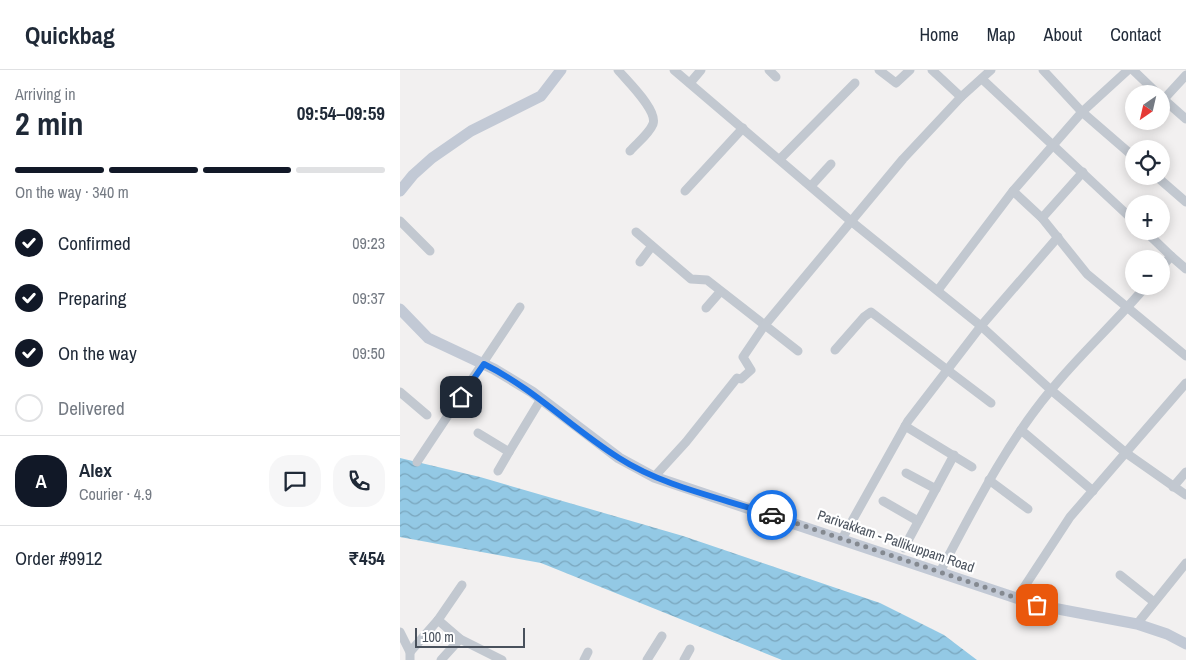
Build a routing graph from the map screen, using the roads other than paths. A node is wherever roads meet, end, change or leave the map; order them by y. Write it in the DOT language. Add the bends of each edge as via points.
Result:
graph roads {
  1 [pos="618,70"];
  2 [pos="674,70"];
  3 [pos="701,70"];
  4 [pos="768,70"];
  5 [pos="879,70"];
  6 [pos="910,70"];
  7 [pos="932,70"];
  8 [pos="991,70"];
  9 [pos="1043,70"];
  10 [pos="1128,70"];
  11 [pos="1132,70"];
  12 [pos="557,72"];
  13 [pos="1186,74"];
  14 [pos="776,77"];
  15 [pos="982,79"];
  16 [pos="855,83"];
  17 [pos="690,84"];
  18 [pos="1148,85"];
  19 [pos="1170,89"];
  20 [pos="961,97"];
  21 [pos="1170,105"];
  22 [pos="1082,112"];
  23 [pos="1186,119"];
  24 [pos="743,128"];
  25 [pos="1052,144"];
  26 [pos="1125,149"];
  27 [pos="630,151"];
  28 [pos="780,159"];
  29 [pos="830,164"];
  30 [pos="1083,172"];
  31 [pos="1166,185"];
  32 [pos="812,186"];
  33 [pos="1186,189"];
  34 [pos="400,191"];
  35 [pos="685,191"];
  36 [pos="1013,191"];
  37 [pos="1183,200"];
  38 [pos="1125,212"];
  39 [pos="1042,218"];
  40 [pos="400,221"];
  41 [pos="852,222"];
  42 [pos="636,232"];
  43 [pos="1058,237"];
  44 [pos="1154,240"];
  45 [pos="652,246"];
  46 [pos="430,251"];
  47 [pos="1171,256"];
  48 [pos="640,262"];
  49 [pos="1186,269"];
  50 [pos="938,290"];
  51 [pos="720,292"];
  52 [pos="1139,295"];
  53 [pos="520,307"];
  54 [pos="706,308"];
  55 [pos="1127,309"];
  56 [pos="401,312"];
  57 [pos="764,326"];
  58 [pos="981,326"];
  59 [pos="835,350"];
  60 [pos="798,351"];
  61 [pos="1186,356"];
  62 [pos="484,364"];
  63 [pos="948,369"];
  64 [pos="1186,383"];
  65 [pos="1051,390"];
  66 [pos="400,392"];
  67 [pos="541,399"];
  68 [pos="991,403"];
  69 [pos="427,415"];
  70 [pos="905,426"];
  71 [pos="1021,430"];
  72 [pos="478,433"];
  73 [pos="509,452"];
  74 [pos="1126,453"];
  75 [pos="954,455"];
  76 [pos="417,462"];
  77 [pos="972,466"];
  78 [pos="498,471"];
  79 [pos="1186,472"];
  80 [pos="906,473"];
  81 [pos="654,477"];
  82 [pos="990,480"];
  83 [pos="1174,487"];
  84 [pos="936,489"];
  85 [pos="1093,491"];
  86 [pos="1186,496"];
  87 [pos="883,502"];
  88 [pos="1028,509"];
  89 [pos="918,521"];
  90 [pos="842,539"];
  91 [pos="904,548"];
  92 [pos="1186,563"];
  93 [pos="940,572"];
  94 [pos="1120,575"];
  95 [pos="462,585"];
  96 [pos="1017,598"];
  97 [pos="1154,602"];
  98 [pos="438,620"];
  99 [pos="1138,624"];
  100 [pos="400,632"];
  101 [pos="662,636"];
  102 [pos="460,639"];
  103 [pos="1186,644"];
  104 [pos="690,649"];
  105 [pos="410,656"];
  106 [pos="441,660"];
  107 [pos="502,660"];
  108 [pos="648,660"];
  109 [pos="684,660"];
  1 -- 27 [label="street" via="652,113 653,123 649,130"];
  2 -- 17 [label="street"];
  3 -- 17 [label="street"];
  4 -- 14 [label="street"];
  5 -- 6 [label="street" via="896,83"];
  7 -- 20 [label="street"];
  8 -- 15 [label="street"];
  9 -- 22 [label="street"];
  10 -- 22 [label="street"];
  11 -- 18 [label="street"];
  12 -- 34 [label="street" via="541,96 471,131 432,158"];
  13 -- 19 [label="street"];
  15 -- 20 [label="street"];
  15 -- 25 [label="street"];
  16 -- 28 [label="street"];
  17 -- 24 [label="street"];
  20 -- 41 [label="street" via="903,159"];
  21 -- 23 [label="street"];
  22 -- 25 [label="street"];
  22 -- 26 [label="street"];
  24 -- 28 [label="street"];
  24 -- 35 [label="street"];
  25 -- 30 [label="street"];
  25 -- 36 [label="street"];
  28 -- 32 [label="street"];
  29 -- 32 [label="street"];
  30 -- 38 [label="street"];
  30 -- 39 [label="street"];
  31 -- 37 [label="street"];
  32 -- 41 [label="street"];
  33 -- 37 [label="street"];
  36 -- 39 [label="street"];
  36 -- 50 [label="street"];
  39 -- 43 [label="street"];
  40 -- 46 [label="street"];
  41 -- 50 [label="street"];
  41 -- 57 [label="street"];
  42 -- 45 [label="street"];
  43 -- 55 [label="street" via="1086,274"];
  43 -- 58 [label="street"];
  44 -- 47 [label="street"];
  45 -- 48 [label="street"];
  45 -- 51 [label="street" via="691,279 703,278"];
  47 -- 49 [label="street"];
  50 -- 58 [label="street"];
  51 -- 54 [label="street"];
  51 -- 57 [label="street"];
  52 -- 55 [label="street"];
  53 -- 62 [label="street"];
  55 -- 61 [label="street"];
  55 -- 65 [label="street"];
  56 -- 62 [label="street, Parivakkam - Pallikuppam Road" via="428,338"];
  57 -- 60 [label="street"];
  57 -- 81 [label="street" via="743,357 752,370 738,378"];
  58 -- 63 [label="street"];
  58 -- 65 [label="street"];
  59 -- 63 [label="street" via="871,312"];
  62 -- 67 [label="street, Parivakkam - Pallikuppam Road"];
  62 -- 76 [label="street"];
  63 -- 68 [label="street"];
  63 -- 70 [label="street"];
  64 -- 74 [label="street"];
  65 -- 71 [label="street"];
  65 -- 74 [label="street"];
  66 -- 69 [label="street"];
  67 -- 73 [label="street"];
  67 -- 81 [label="street, Parivakkam - Pallikuppam Road" via="619,458"];
  70 -- 75 [label="street"];
  70 -- 90 [label="street"];
  71 -- 82 [label="street"];
  71 -- 85 [label="street"];
  72 -- 73 [label="street"];
  73 -- 78 [label="street"];
  74 -- 83 [label="street"];
  74 -- 85 [label="street"];
  75 -- 77 [label="street"];
  75 -- 84 [label="street"];
  79 -- 83 [label="street"];
  80 -- 84 [label="street"];
  81 -- 90 [label="street, Parivakkam - Pallikuppam Road"];
  82 -- 88 [label="street"];
  82 -- 93 [label="street"];
  83 -- 86 [label="street"];
  84 -- 89 [label="street"];
  85 -- 96 [label="street" via="1055,537"];
  87 -- 89 [label="street"];
  89 -- 91 [label="street"];
  90 -- 93 [label="street, Parivakkam - Pallikuppam Road"];
  92 -- 97 [label="street"];
  93 -- 96 [label="street, Parivakkam - Pallikuppam Road"];
  94 -- 97 [label="street"];
  95 -- 98 [label="street"];
  96 -- 99 [label="street, Parivakkam - Pallikuppam Road" via="1037,605"];
  97 -- 99 [label="street"];
  98 -- 102 [label="street"];
  98 -- 105 [label="street"];
  99 -- 103 [label="street, Parivakkam - Pallikuppam Road"];
  100 -- 105 [label="street"];
  101 -- 108 [label="street"];
  102 -- 106 [label="street"];
  102 -- 107 [label="street"];
  104 -- 109 [label="street"];
}
